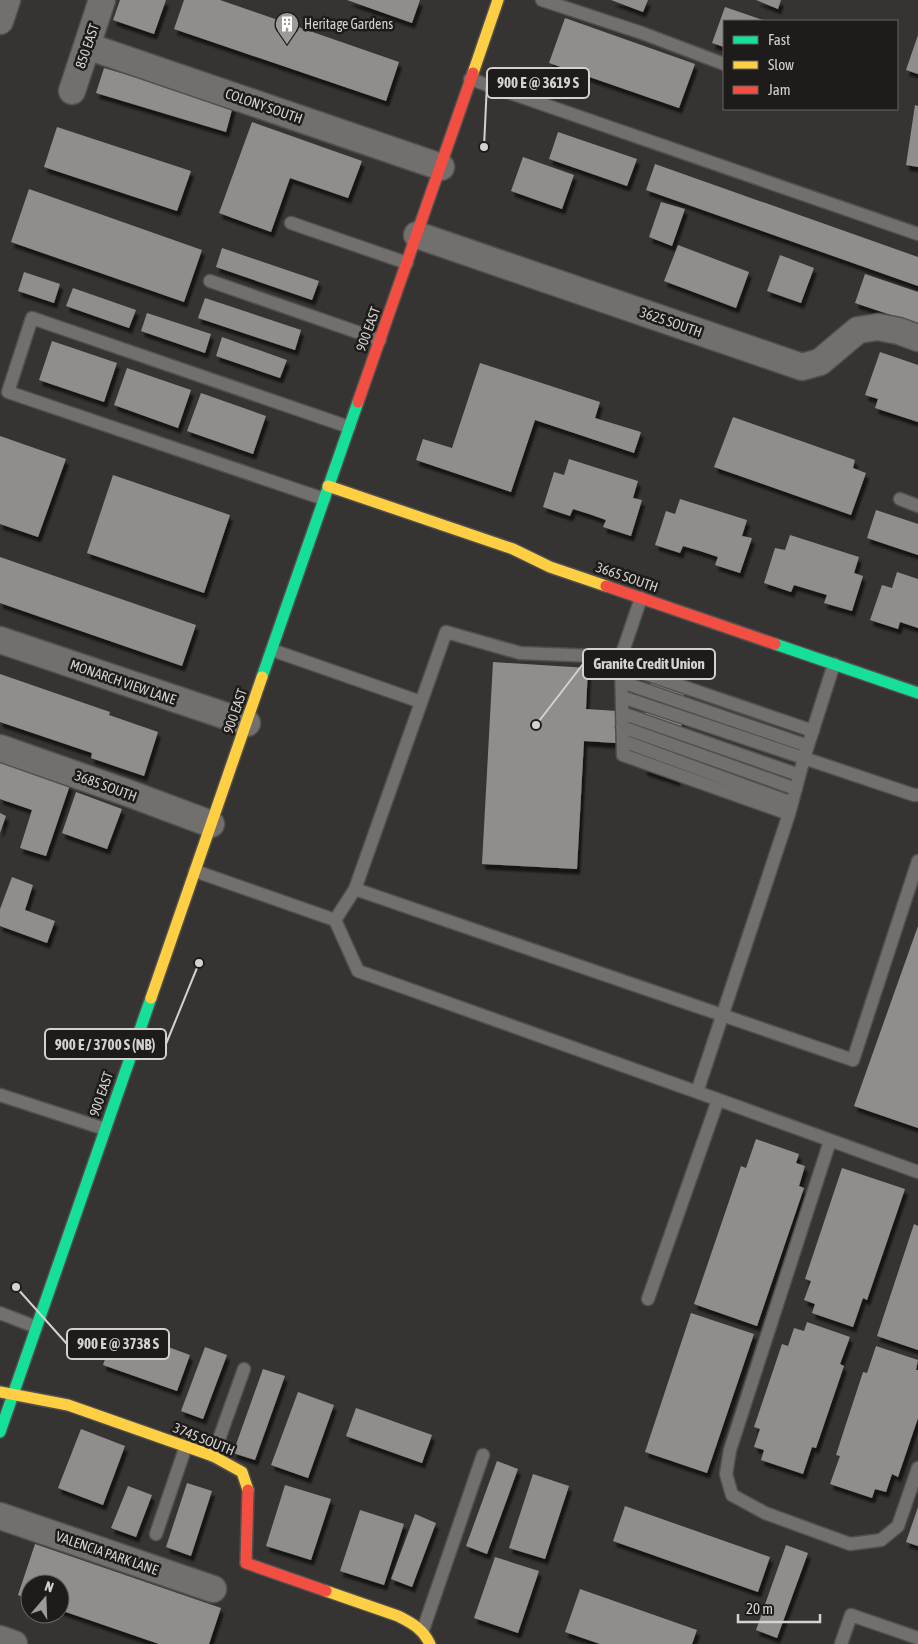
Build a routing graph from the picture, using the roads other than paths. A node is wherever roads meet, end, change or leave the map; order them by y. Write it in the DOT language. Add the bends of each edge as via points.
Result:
graph roads {
  1 [pos="7,0"];
  2 [pos="102,0"];
  3 [pos="498,0"];
  4 [pos="542,0"];
  5 [pos="0,21"];
  6 [pos="87,46"];
  7 [pos="723,64"];
  8 [pos="470,79"];
  9 [pos="72,91"];
  10 [pos="441,167"];
  11 [pos="292,223"];
  12 [pos="918,234"];
  13 [pos="417,235"];
  14 [pos="407,263"];
  15 [pos="210,281"];
  16 [pos="918,338"];
  17 [pos="380,340"];
  18 [pos="349,427"];
  19 [pos="328,486"];
  20 [pos="324,499"];
  21 [pos="900,499"];
  22 [pos="918,506"];
  23 [pos="641,598"];
  24 [pos="0,640"];
  25 [pos="272,650"];
  26 [pos="621,657"];
  27 [pos="834,664"];
  28 [pos="622,682"];
  29 [pos="918,693"];
  30 [pos="622,697"];
  31 [pos="421,702"];
  32 [pos="622,713"];
  33 [pos="247,723"];
  34 [pos="622,727"];
  35 [pos="813,731"];
  36 [pos="0,748"];
  37 [pos="806,752"];
  38 [pos="799,775"];
  39 [pos="796,789"];
  40 [pos="918,795"];
  41 [pos="790,809"];
  42 [pos="211,824"];
  43 [pos="918,861"];
  44 [pos="195,871"];
  45 [pos="355,889"];
  46 [pos="335,920"];
  47 [pos="722,1015"];
  48 [pos="697,1092"];
  49 [pos="0,1095"];
  50 [pos="718,1100"];
  51 [pos="105,1129"];
  52 [pos="830,1141"];
  53 [pos="918,1172"];
  54 [pos="648,1299"];
  55 [pos="0,1313"];
  56 [pos="36,1327"];
  57 [pos="244,1369"];
  58 [pos="0,1392"];
  59 [pos="13,1395"];
  60 [pos="0,1432"];
  61 [pos="186,1446"];
  62 [pos="483,1455"];
  63 [pos="213,1456"];
  64 [pos="918,1468"];
  65 [pos="0,1516"];
  66 [pos="156,1534"];
  67 [pos="213,1589"];
  68 [pos="423,1630"];
  69 [pos="918,1638"];
  70 [pos="0,1639"];
  71 [pos="14,1644"];
  72 [pos="430,1644"];
  73 [pos="841,1644"];
  1 -- 5 [label="street"];
  2 -- 6 [label="street, 850 EAST"];
  3 -- 8 [label="main road, 900 EAST"];
  4 -- 7 [label="lane"];
  6 -- 9 [label="street, 850 EAST"];
  6 -- 10 [label="street, COLONY SOUTH"];
  8 -- 10 [label="main road, 900 EAST"];
  8 -- 12 [label="lane"];
  10 -- 13 [label="main road, 900 EAST"];
  11 -- 14 [label="lane"];
  13 -- 14 [label="main road, 900 EAST"];
  13 -- 16 [label="street, 3625 SOUTH" via="802,367 820,362 858,330 878,327"];
  14 -- 17 [label="main road, 900 EAST"];
  15 -- 17 [label="lane"];
  17 -- 18 [label="main road, 900 EAST"];
  18 -- 19 [label="main road, 900 EAST"];
  18 -- 20 [label="lane" via="32,318 8,392"];
  19 -- 20 [label="main road, 900 EAST"];
  19 -- 23 [label="main road, 3665 SOUTH" via="513,549 550,566"];
  20 -- 25 [label="main road, 900 EAST"];
  21 -- 22 [label="lane"];
  23 -- 26 [label="lane"];
  23 -- 27 [label="main road, 3665 SOUTH"];
  24 -- 33 [label="street, MONARCH VIEW LANE"];
  25 -- 31 [label="lane"];
  25 -- 33 [label="main road, 900 EAST"];
  26 -- 28 [label="lane"];
  26 -- 31 [label="lane" via="520,653 446,632"];
  26 -- 35 [label="lane" via="646,674"];
  27 -- 29 [label="main road, 3665 SOUTH"];
  27 -- 35 [label="lane"];
  28 -- 30 [label="lane"];
  28 -- 37 [label="lane"];
  30 -- 32 [label="lane"];
  30 -- 37 [label="lane"];
  31 -- 45 [label="lane"];
  32 -- 34 [label="lane"];
  32 -- 38 [label="lane"];
  33 -- 42 [label="main road, 900 EAST"];
  34 -- 39 [label="lane"];
  34 -- 41 [label="lane" via="622,741"];
  35 -- 37 [label="lane"];
  36 -- 42 [label="street, 3685 SOUTH"];
  37 -- 38 [label="lane"];
  37 -- 40 [label="lane"];
  38 -- 39 [label="lane"];
  39 -- 41 [label="lane"];
  41 -- 47 [label="lane"];
  42 -- 44 [label="main road, 900 EAST"];
  43 -- 47 [label="lane" via="853,1060"];
  44 -- 46 [label="lane"];
  44 -- 51 [label="main road, 900 EAST"];
  45 -- 46 [label="lane"];
  45 -- 47 [label="lane"];
  46 -- 48 [label="lane" via="358,971"];
  47 -- 48 [label="lane"];
  48 -- 50 [label="lane"];
  49 -- 51 [label="lane"];
  50 -- 52 [label="lane"];
  50 -- 54 [label="lane"];
  51 -- 56 [label="main road, 900 EAST"];
  52 -- 53 [label="lane"];
  52 -- 64 [label="lane" via="730,1450 726,1474 732,1495 765,1513 850,1544 881,1540 898,1526"];
  55 -- 56 [label="lane"];
  56 -- 59 [label="main road, 900 EAST"];
  57 -- 63 [label="lane"];
  58 -- 59 [label="main road, 3745 SOUTH"];
  59 -- 60 [label="main road, 900 EAST"];
  59 -- 61 [label="main road, 3745 SOUTH" via="68,1406"];
  61 -- 63 [label="main road, 3745 SOUTH"];
  61 -- 66 [label="lane"];
  62 -- 68 [label="lane"];
  63 -- 68 [label="main road, 3745 SOUTH" via="246,1477 249,1492 246,1563 398,1616"];
  65 -- 67 [label="street, VALENCIA PARK LANE"];
  68 -- 72 [label="main road"];
  69 -- 73 [label="lane" via="851,1615"];
  70 -- 71 [label="street"];
}
